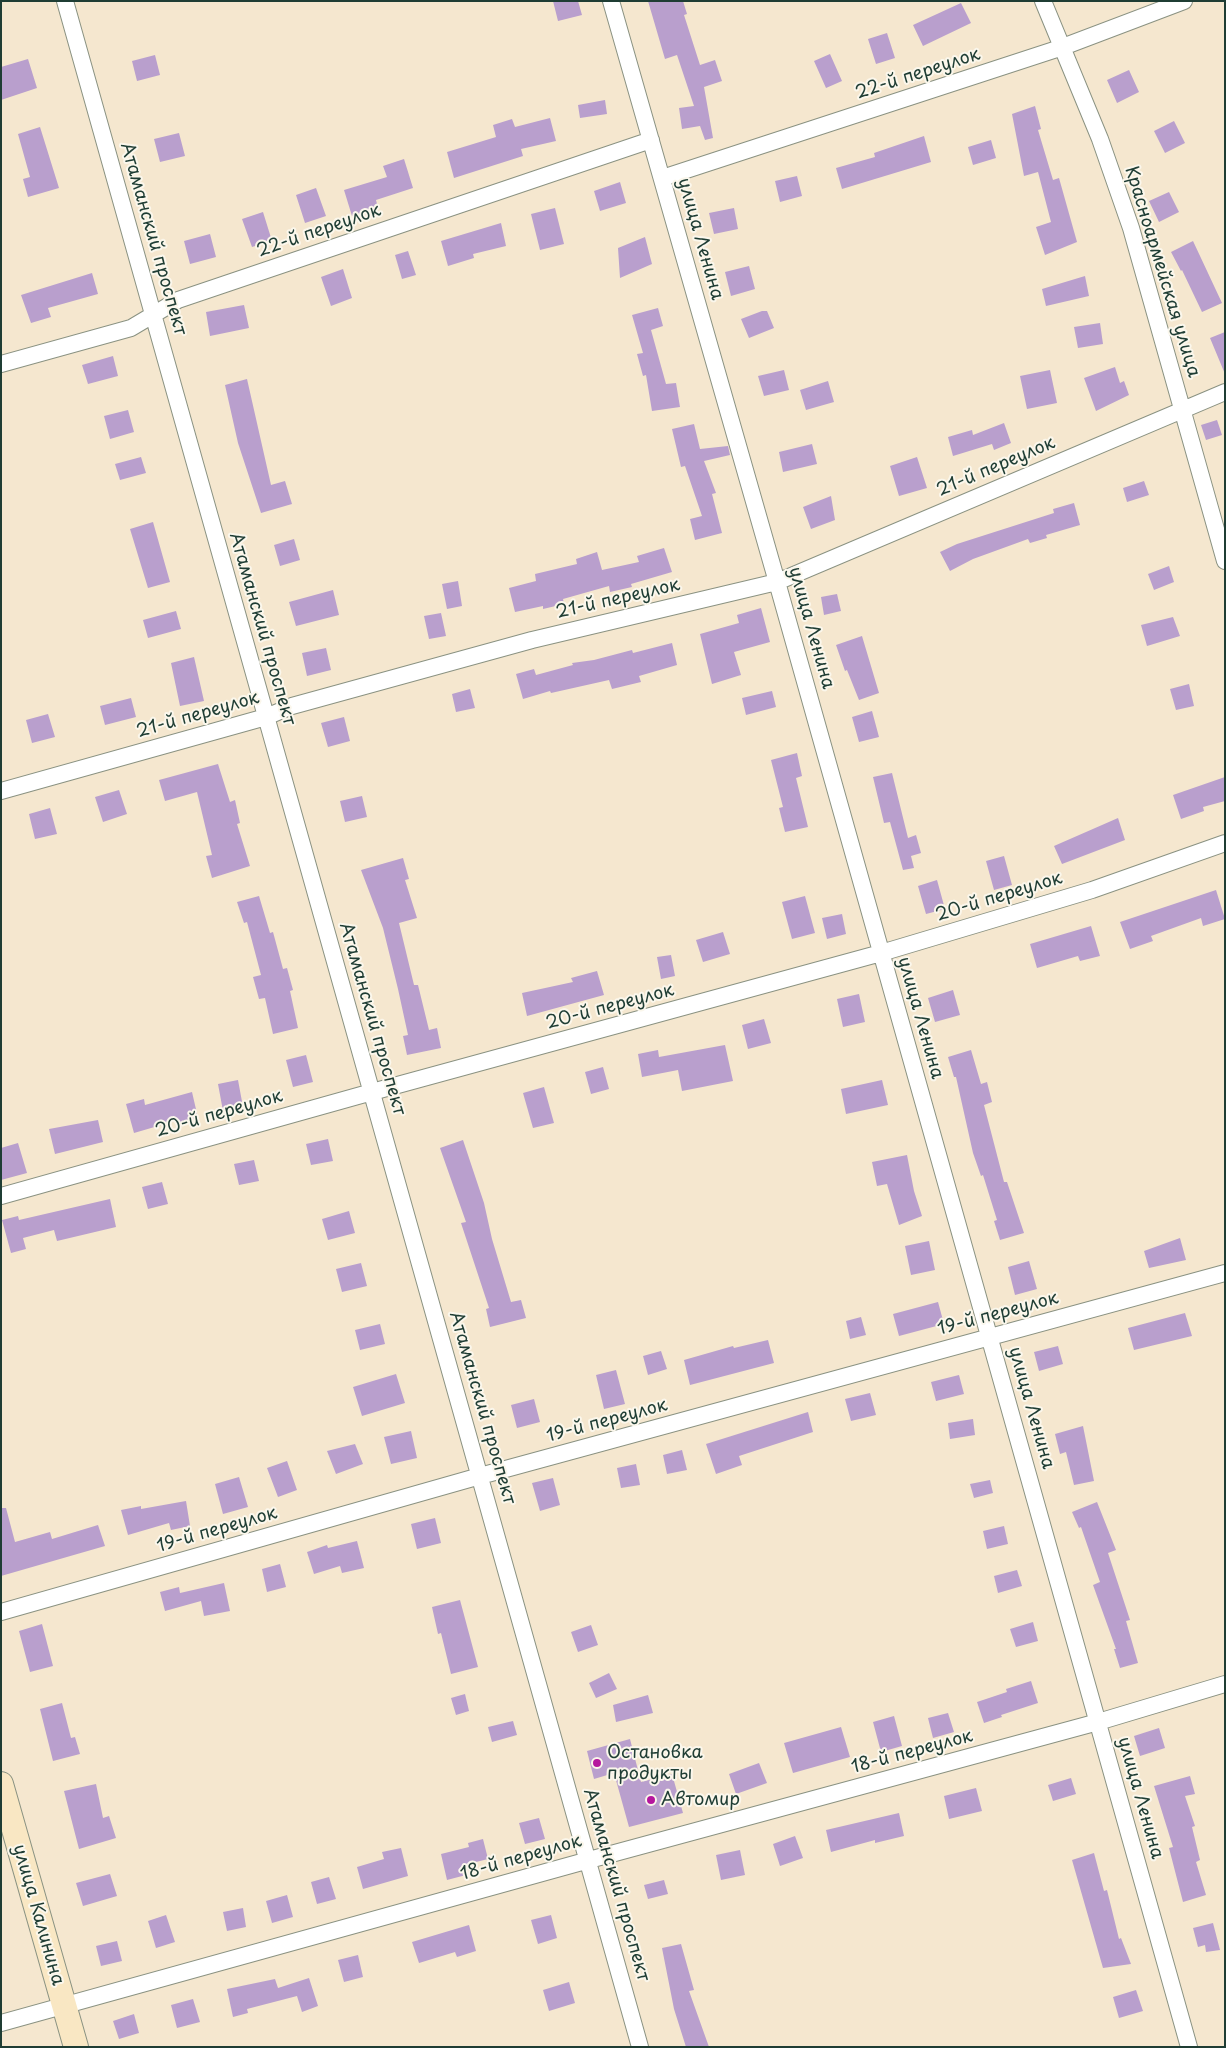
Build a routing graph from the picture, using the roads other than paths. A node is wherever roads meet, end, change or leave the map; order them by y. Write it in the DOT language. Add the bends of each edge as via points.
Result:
graph roads {
  1 [pos="65,1"];
  2 [pos="611,1"];
  3 [pos="1042,1"];
  4 [pos="1184,1"];
  5 [pos="1060,48"];
  6 [pos="651,140"];
  7 [pos="662,178"];
  8 [pos="153,314"];
  9 [pos="1,364"];
  10 [pos="1225,392"];
  11 [pos="1183,410"];
  12 [pos="1225,561"];
  13 [pos="777,582"];
  14 [pos="266,717"];
  15 [pos="1,791"];
  16 [pos="1225,843"];
  17 [pos="881,953"];
  18 [pos="372,1092"];
  19 [pos="1,1196"];
  20 [pos="1225,1273"];
  21 [pos="990,1336"];
  22 [pos="480,1476"];
  23 [pos="1,1612"];
  24 [pos="1225,1684"];
  25 [pos="1098,1722"];
  26 [pos="1,1784"];
  27 [pos="589,1860"];
  28 [pos="64,2006"];
  29 [pos="1,2023"];
  30 [pos="76,2047"];
  31 [pos="640,2047"];
  32 [pos="1189,2047"];
  1 -- 8 [label="street, Атаманский проспект"];
  2 -- 6 [label="street, улица Ленина"];
  3 -- 5 [label="street, Красноармейская улица"];
  4 -- 5 [label="street, 22-й переулок"];
  5 -- 7 [label="street, 22-й переулок"];
  5 -- 11 [label="street, Красноармейская улица" via="1100,139 1132,228"];
  6 -- 7 [label="street, улица Ленина"];
  6 -- 8 [label="street, 22-й переулок" via="178,300"];
  7 -- 13 [label="street, улица Ленина"];
  8 -- 9 [label="street, 22-й переулок" via="131,328"];
  8 -- 14 [label="street, Атаманский проспект"];
  10 -- 11 [label="street, 21-й переулок"];
  11 -- 12 [label="street, Красноармейская улица"];
  11 -- 13 [label="street, 21-й переулок"];
  13 -- 14 [label="street, 21-й переулок" via="532,640 292,706"];
  13 -- 17 [label="street, улица Ленина"];
  14 -- 15 [label="street, 21-й переулок"];
  14 -- 18 [label="street, Атаманский проспект"];
  16 -- 17 [label="street, 20-й переулок" via="1092,890"];
  17 -- 18 [label="street, 20-й переулок"];
  17 -- 21 [label="street, улица Ленина"];
  18 -- 19 [label="street, 20-й переулок"];
  18 -- 22 [label="street, Атаманский проспект"];
  20 -- 21 [label="street, 19-й переулок"];
  21 -- 22 [label="street, 19-й переулок"];
  21 -- 25 [label="street, улица Ленина"];
  22 -- 23 [label="street, 19-й переулок"];
  22 -- 27 [label="street, Атаманский проспект"];
  24 -- 25 [label="street, 18-й переулок"];
  25 -- 27 [label="street, 18-й переулок"];
  25 -- 32 [label="street, улица Ленина"];
  26 -- 28 [label="main road, улица Калинина"];
  27 -- 28 [label="street, 18-й переулок"];
  27 -- 31 [label="street, Атаманский проспект"];
  28 -- 29 [label="street, 18-й переулок"];
  28 -- 30 [label="main road, улица Калинина"];
}
